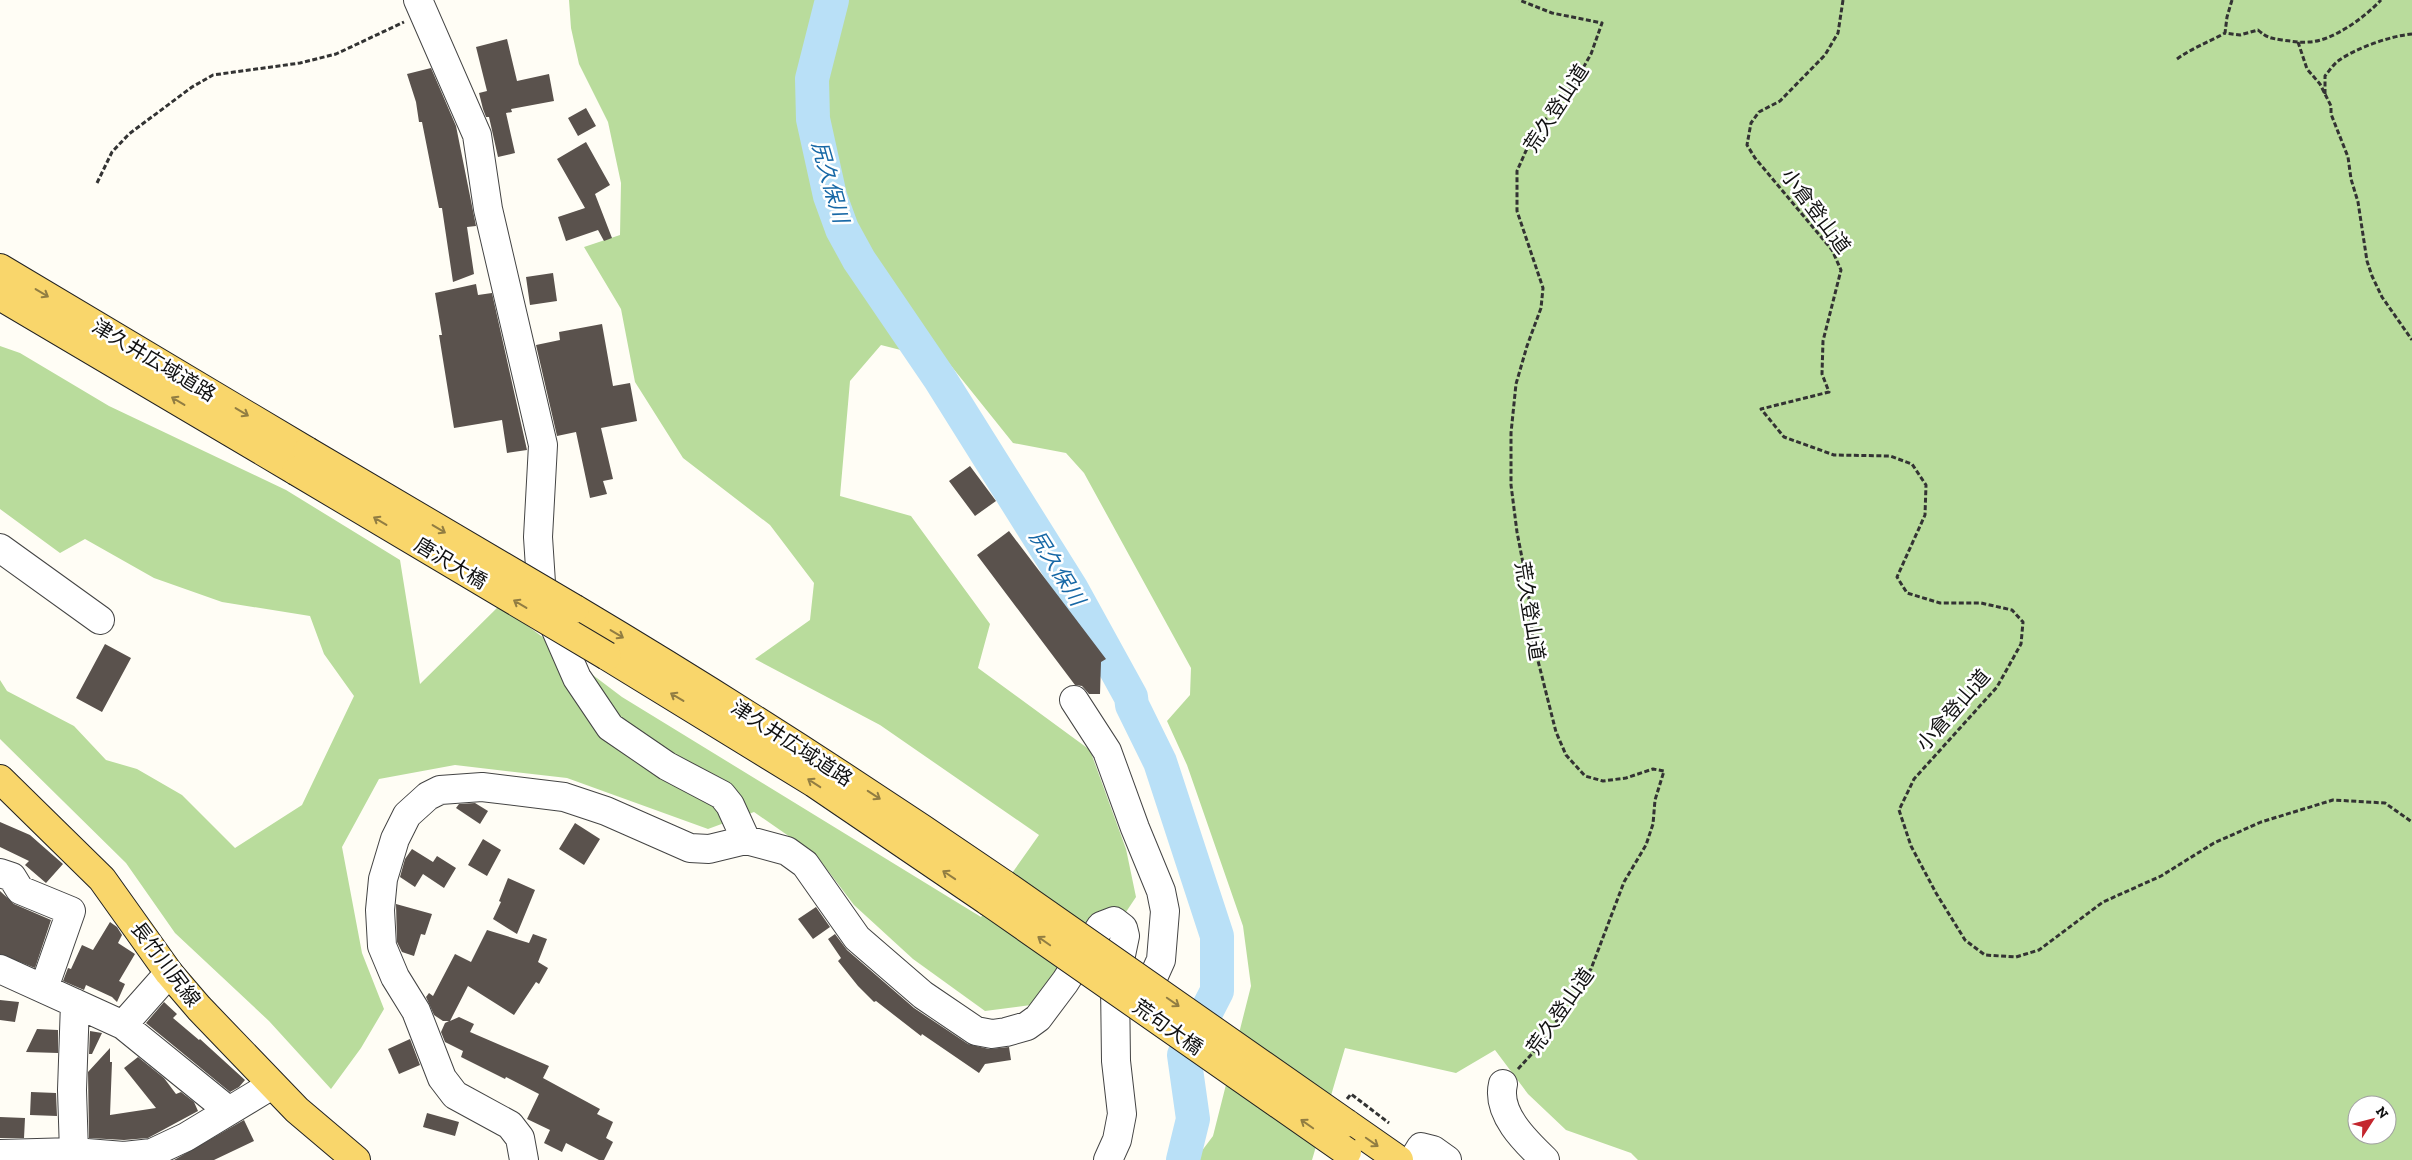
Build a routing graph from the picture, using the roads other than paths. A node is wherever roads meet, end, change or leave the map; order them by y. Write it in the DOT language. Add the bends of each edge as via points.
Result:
graph roads {
  1 [pos="422,6"];
  2 [pos="0,268"];
  3 [pos="0,296"];
  4 [pos="301,461"];
  5 [pos="0,548"];
  6 [pos="575,610"];
  7 [pos="100,620"];
  8 [pos="607,656"];
  9 [pos="1074,700"];
  10 [pos="0,779"];
  11 [pos="746,840"];
  12 [pos="0,873"];
  13 [pos="996,893"];
  14 [pos="0,969"];
  15 [pos="169,973"];
  16 [pos="44,988"];
  17 [pos="75,1003"];
  18 [pos="1114,1018"];
  19 [pos="123,1025"];
  20 [pos="1503,1084"];
  21 [pos="272,1085"];
  22 [pos="228,1111"];
  23 [pos="74,1152"];
  24 [pos="0,1154"];
  25 [pos="344,1155"];
  26 [pos="1352,1156"];
  27 [pos="524,1160"];
  28 [pos="1108,1160"];
  29 [pos="1399,1160"];
  30 [pos="1413,1160"];
  31 [pos="1447,1160"];
  32 [pos="1545,1160"];
  1 -- 11 [label="street" via="477,135 488,209 543,445 538,537 546,607 577,678 610,727 667,766 722,795"];
  2 -- 4 [label="main road, 津久井広域道路, one-way"];
  4 -- 3 [label="main road, 津久井広域道路, one-way"];
  4 -- 6 [label="main road, 唐沢大橋, one-way, bridge"];
  8 -- 4 [label="main road, 唐沢大橋, one-way, bridge"];
  5 -- 7 [label="street"];
  6 -- 13 [label="main road, 津久井広域道路, one-way" via="870,792"];
  13 -- 8 [label="main road, 津久井広域道路, one-way"];
  9 -- 18 [label="street" via="1107,751 1161,890 1165,911 1161,960 1152,980 1142,996"];
  10 -- 15 [label="main road, 長竹川尻線" via="102,879"];
  11 -- 18 [label="street" via="787,851 805,864 857,938 923,995 976,1032 1006,1032 1027,1026 1038,1018 1101,926 1109,921 1118,922 1126,936 1115,984"];
  11 -- 27 [label="street" via="709,849 690,848 606,811 564,797 482,787 440,790 407,815 398,832 384,879 380,910 382,946 395,977 416,1011 442,1078 462,1100 510,1124 520,1138"];
  12 -- 16 [label="street" via="12,877 20,890 71,911"];
  26 -- 13 [label="main road, 荒句大橋, one-way, bridge"];
  13 -- 29 [label="main road, 荒句大橋, one-way, bridge"];
  14 -- 16 [label="street"];
  15 -- 19 [label="street"];
  15 -- 21 [label="main road, 長竹川尻線"];
  16 -- 17 [label="street"];
  17 -- 19 [label="street"];
  17 -- 23 [label="street"];
  18 -- 28 [label="street" via="1122,1114 1119,1134"];
  19 -- 22 [label="street"];
  20 -- 32 [label="street" via="1501,1102 1506,1114"];
  21 -- 22 [label="street"];
  21 -- 25 [label="main road, 長竹川尻線"];
  22 -- 23 [label="street" via="152,1153 124,1156"];
  23 -- 24 [label="street"];
  30 -- 31 [label="street" via="1421,1147 1433,1150"];
}
